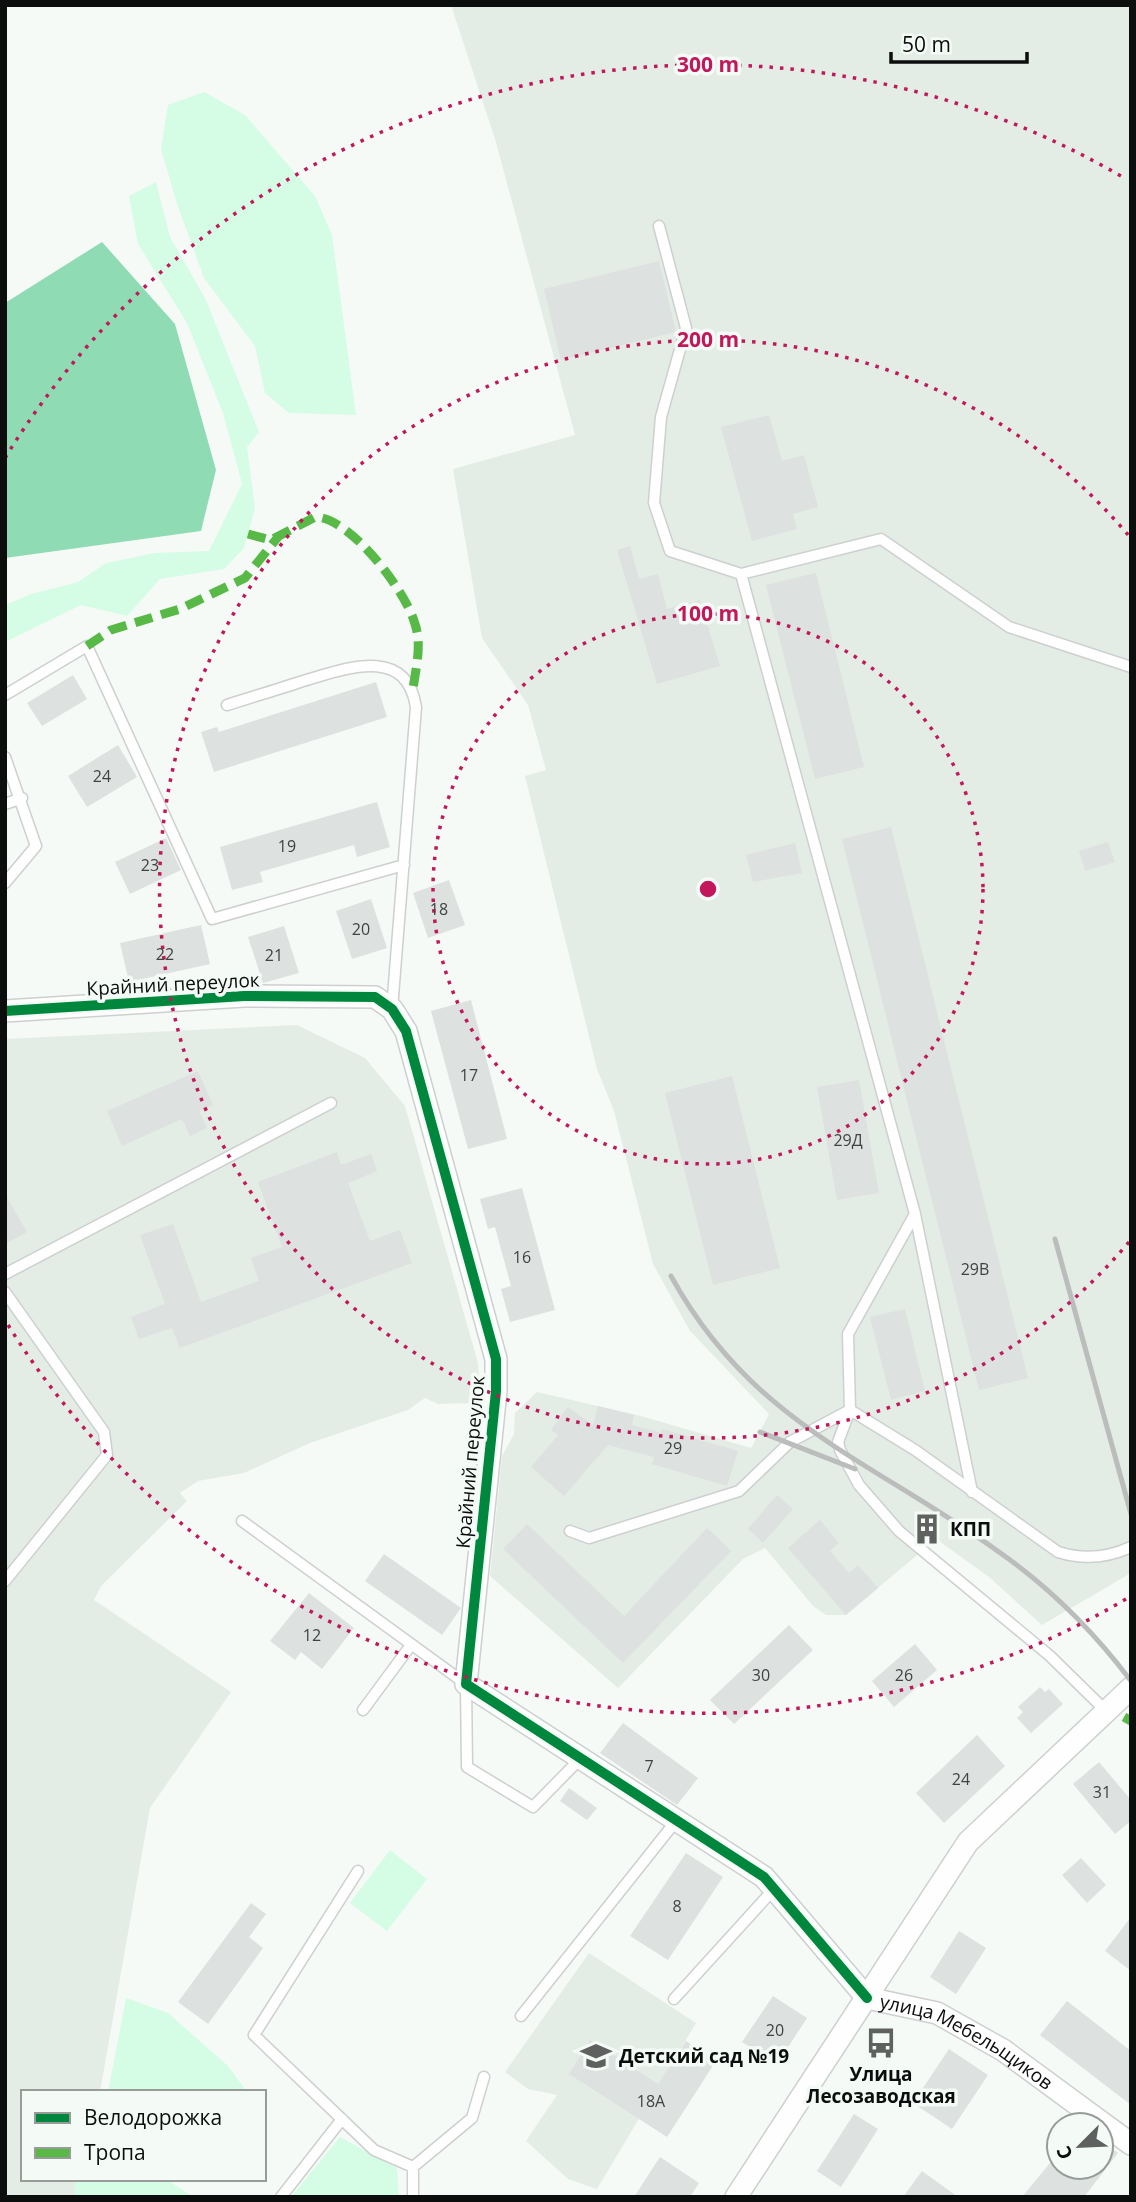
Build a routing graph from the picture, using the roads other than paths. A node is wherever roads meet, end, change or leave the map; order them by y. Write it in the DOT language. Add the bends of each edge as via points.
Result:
graph roads {
  1 [pos="659,226"];
  2 [pos="741,574"];
  3 [pos="1131,667"];
  4 [pos="5,695"];
  5 [pos="228,705"];
  6 [pos="5,757"];
  7 [pos="22,798"];
  8 [pos="5,804"];
  9 [pos="404,865"];
  10 [pos="5,883"];
  11 [pos="392,1009"];
  12 [pos="5,1011"];
  13 [pos="331,1103"];
  14 [pos="915,1214"];
  15 [pos="5,1274"];
  16 [pos="5,1292"];
  17 [pos="850,1410"];
  18 [pos="972,1492"];
  19 [pos="242,1521"];
  20 [pos="570,1531"];
  21 [pos="1131,1547"];
  22 [pos="5,1581"];
  23 [pos="411,1645"];
  24 [pos="466,1684"];
  25 [pos="1131,1688"];
  26 [pos="363,1710"];
  27 [pos="1105,1710"];
  28 [pos="580,1759"];
  29 [pos="677,1821"];
  30 [pos="358,1871"];
  31 [pos="774,1889"];
  32 [pos="867,1998"];
  33 [pos="674,1999"];
  34 [pos="521,2016"];
  35 [pos="485,2077"];
  36 [pos="342,2119"];
  37 [pos="1131,2144"];
  38 [pos="413,2167"];
  39 [pos="281,2197"];
  40 [pos="414,2197"];
  41 [pos="736,2197"];
  1 -- 2 [label="lane" via="686,328 660,417 654,503 670,551"];
  2 -- 3 [label="lane" via="881,540 1009,627"];
  2 -- 14 [label="lane"];
  4 -- 9 [label="lane" via="87,646 212,919"];
  5 -- 9 [label="lane" via="349,667 372,665 405,678 413,689 415,707"];
  6 -- 7 [label="lane"];
  7 -- 8 [label="lane"];
  7 -- 10 [label="lane" via="36,846"];
  9 -- 11 [label="lane"];
  11 -- 12 [label="street, Крайний переулок" via="376,997 244,996"];
  11 -- 24 [label="street, Крайний переулок" via="406,1031 495,1359 496,1391"];
  13 -- 15 [label="lane"];
  14 -- 17 [label="lane" via="848,1334"];
  14 -- 18 [label="lane"];
  16 -- 22 [label="lane" via="104,1433 107,1455"];
  17 -- 18 [label="lane"];
  17 -- 20 [label="lane" via="790,1442 739,1490 589,1538"];
  17 -- 27 [label="lane" via="838,1441 865,1493 909,1541 1050,1656"];
  18 -- 21 [label="lane" via="1058,1552 1100,1557"];
  19 -- 23 [label="lane"];
  23 -- 24 [label="lane"];
  23 -- 26 [label="lane"];
  24 -- 28 [label="street"];
  24 -- 28 [label="lane" via="467,1767 533,1807"];
  25 -- 27 [label="street"];
  27 -- 32 [label="street" via="968,1842"];
  28 -- 29 [label="street"];
  29 -- 31 [label="street" via="764,1877"];
  29 -- 34 [label="lane"];
  30 -- 36 [label="lane" via="254,2035"];
  31 -- 32 [label="street"];
  31 -- 33 [label="lane"];
  32 -- 37 [label="street, улица Мебельщиков" via="937,2013 981,2037"];
  32 -- 41 [label="street"];
  35 -- 38 [label="lane" via="472,2118"];
  36 -- 38 [label="lane" via="374,2150"];
  36 -- 39 [label="lane"];
  38 -- 40 [label="lane"];
}
